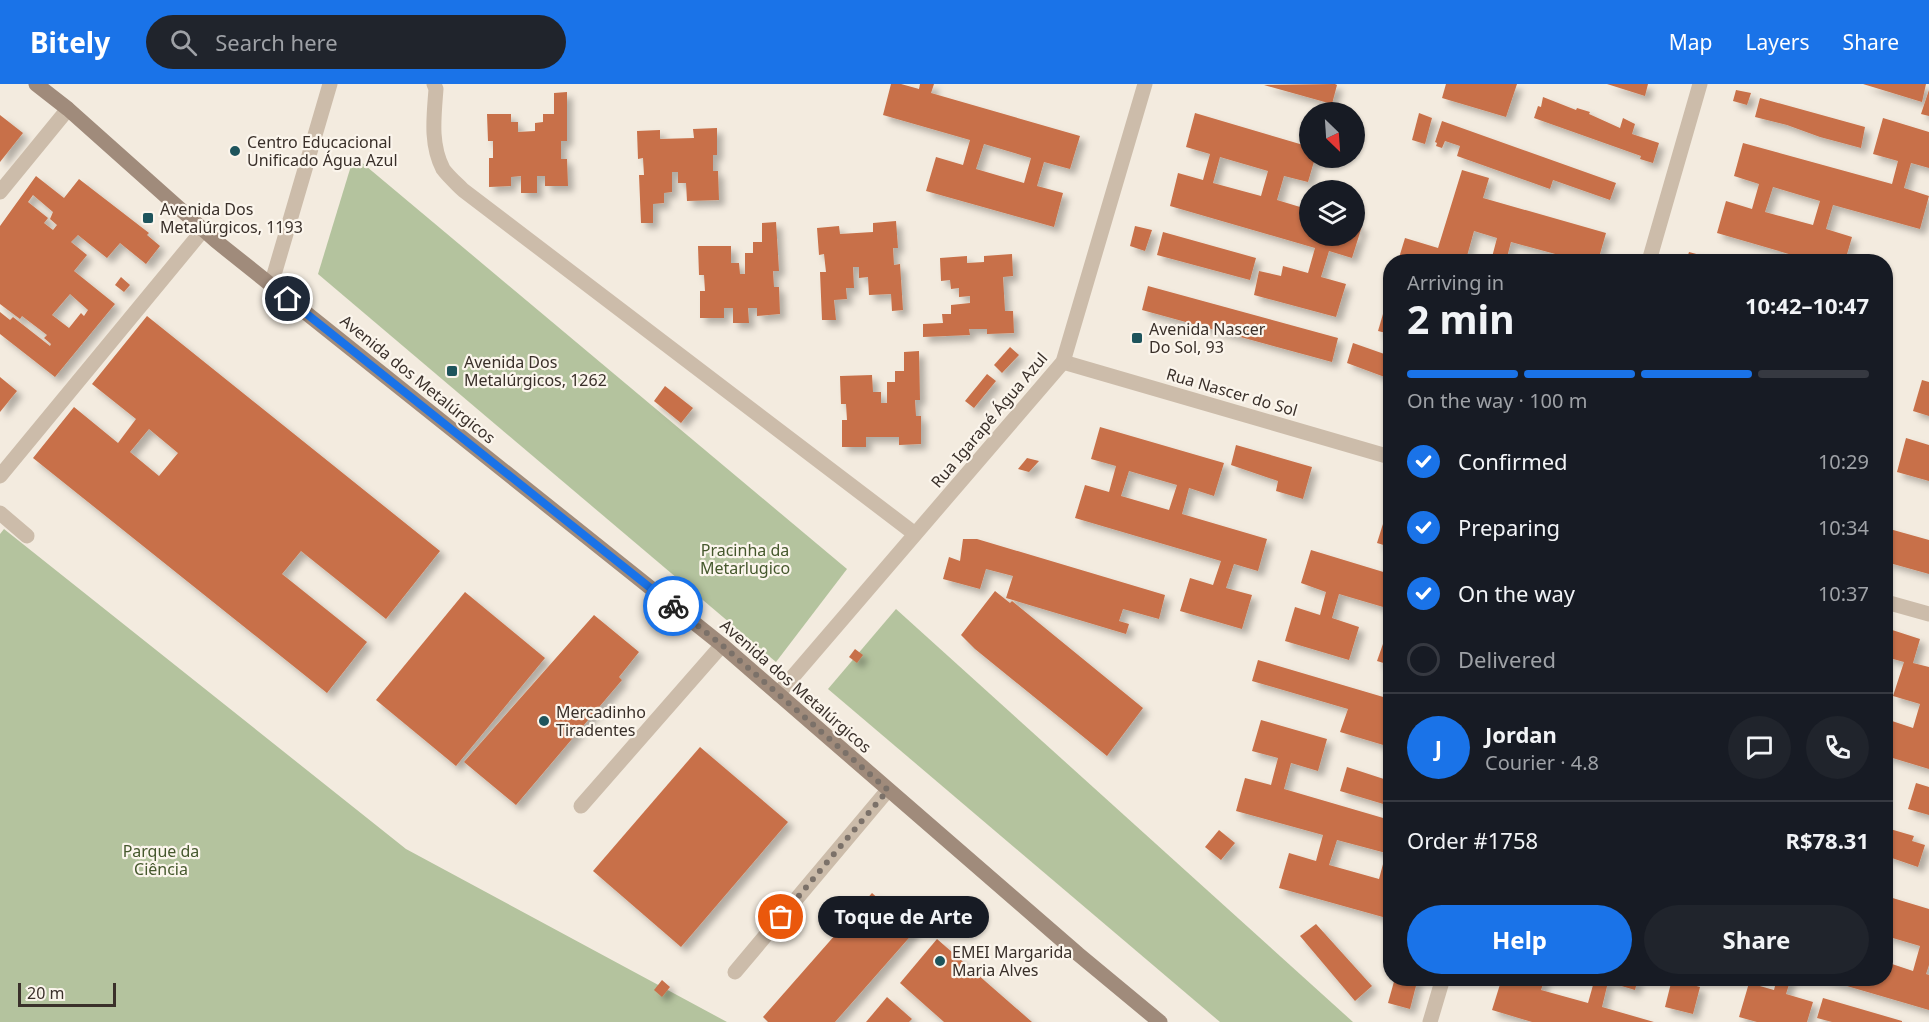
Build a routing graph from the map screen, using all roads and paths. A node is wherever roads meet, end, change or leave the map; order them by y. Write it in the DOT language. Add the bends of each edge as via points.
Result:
graph roads {
  1 [pos="36,84"];
  2 [pos="330,84"];
  3 [pos="434,84"];
  4 [pos="1145,84"];
  5 [pos="1700,84"];
  6 [pos="68,109"];
  7 [pos="0,192"];
  8 [pos="203,230"];
  9 [pos="1651,254"];
  10 [pos="272,285"];
  11 [pos="1063,362"];
  12 [pos="1383,455"];
  13 [pos="0,476"];
  14 [pos="0,513"];
  15 [pos="915,534"];
  16 [pos="27,536"];
  17 [pos="1893,604"];
  18 [pos="1929,615"];
  19 [pos="722,645"];
  20 [pos="778,694"];
  21 [pos="888,790"];
  22 [pos="581,806"];
  23 [pos="735,972"];
  24 [pos="1441,986"];
  25 [pos="1160,1022"];
  26 [pos="1430,1022"];
  1 -- 6 [label="main road, Avenida dos Metalúrgicos"];
  2 -- 10 [label="street"];
  3 -- 15 [label="street" via="436,153 444,171 463,190"];
  4 -- 11 [label="street, Rua Igarapé Água Azul"];
  5 -- 9 [label="street"];
  6 -- 7 [label="street"];
  6 -- 8 [label="main road, Avenida dos Metalúrgicos"];
  8 -- 10 [label="main road, Avenida dos Metalúrgicos"];
  8 -- 13 [label="street"];
  10 -- 19 [label="main road, Avenida dos Metalúrgicos"];
  11 -- 12 [label="street, Rua Nascer do Sol"];
  11 -- 15 [label="street, Rua Igarapé Água Azul"];
  14 -- 16 [label="street"];
  15 -- 20 [label="street, Rua Igarapé Água Azul"];
  17 -- 18 [label="street"];
  19 -- 20 [label="main road, Avenida dos Metalúrgicos"];
  19 -- 22 [label="street"];
  20 -- 21 [label="main road, Avenida dos Metalúrgicos"];
  21 -- 23 [label="street"];
  21 -- 25 [label="main road, Avenida dos Metalúrgicos"];
  24 -- 26 [label="street"];
}
